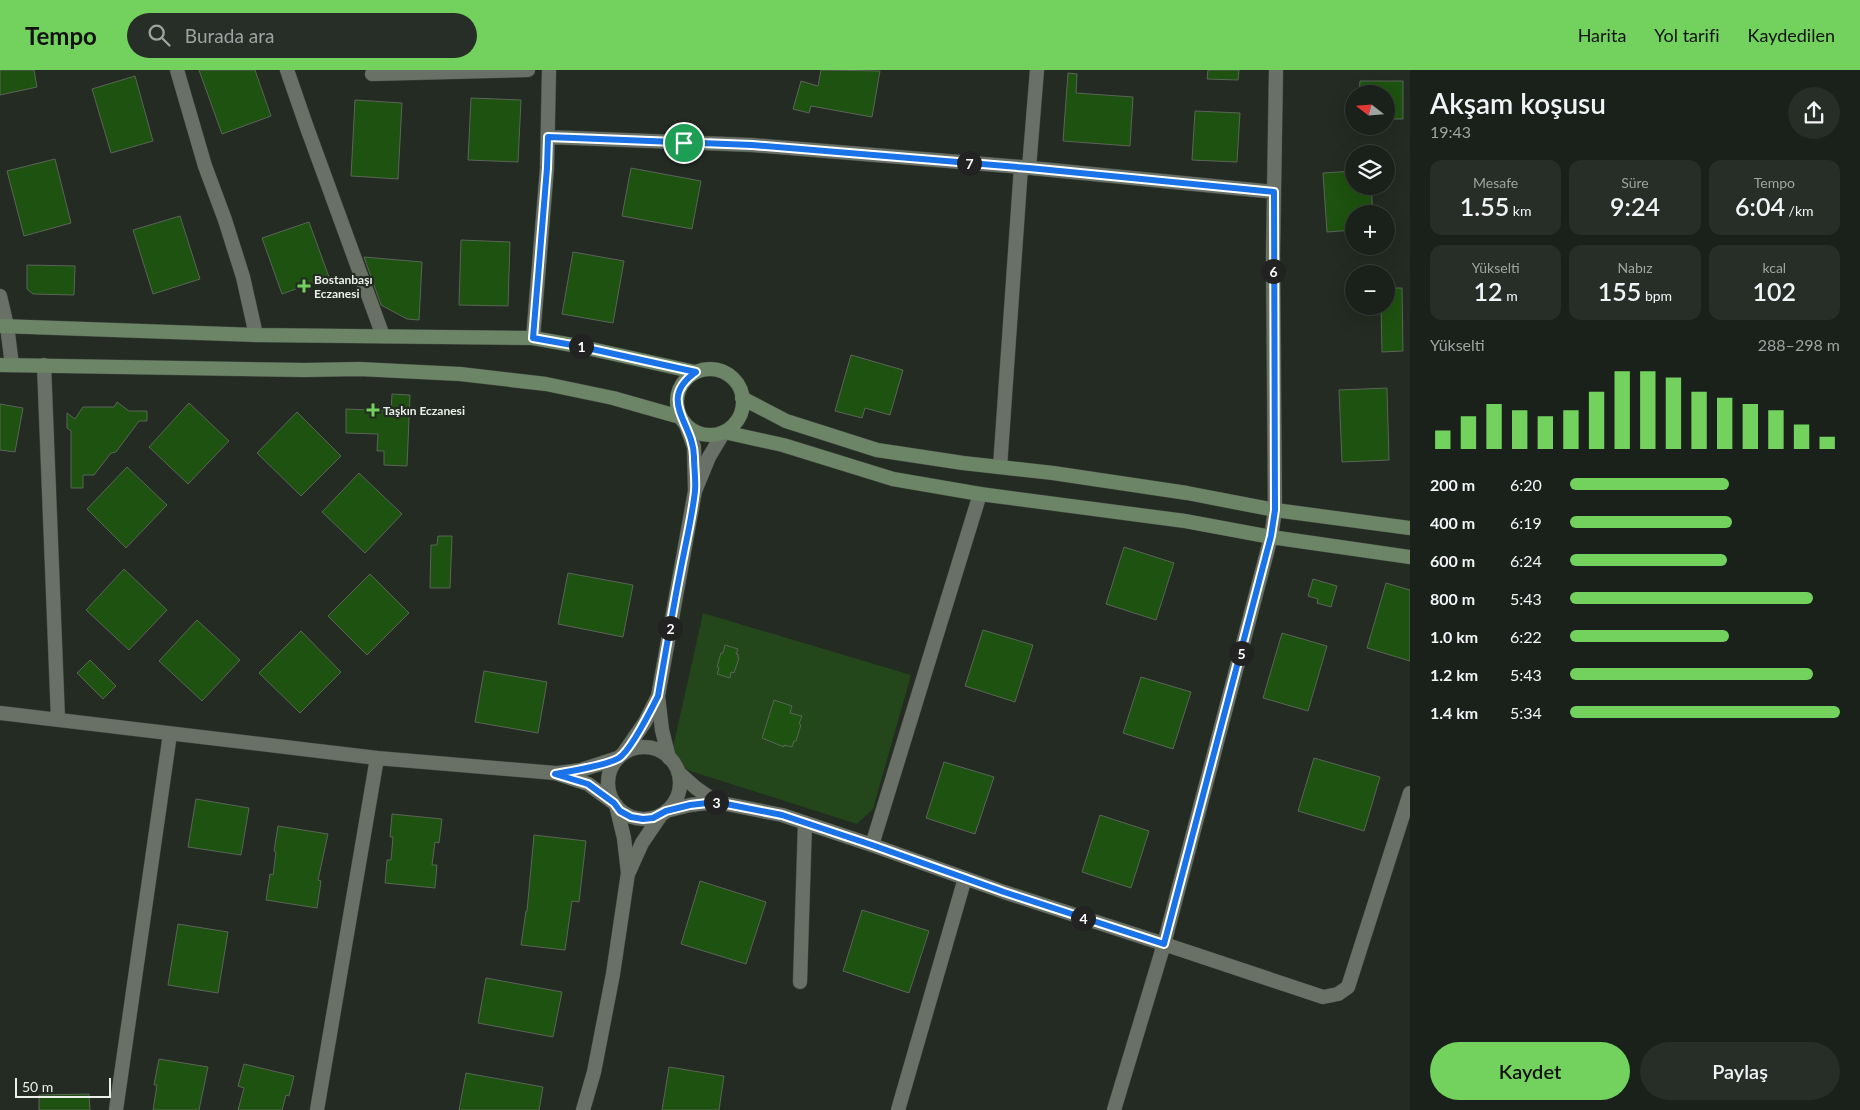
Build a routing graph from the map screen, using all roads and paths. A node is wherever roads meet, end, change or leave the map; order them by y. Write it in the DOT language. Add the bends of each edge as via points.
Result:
graph roads {
  1 [pos="178,70"];
  2 [pos="287,70"];
  3 [pos="528,70"];
  4 [pos="549,70"];
  5 [pos="1036,70"];
  6 [pos="1276,70"];
  7 [pos="372,74"];
  8 [pos="548,137"];
  9 [pos="1025,168"];
  10 [pos="1274,192"];
  11 [pos="0,296"];
  12 [pos="4,326"];
  13 [pos="256,335"];
  14 [pos="383,336"];
  15 [pos="533,338"];
  16 [pos="6,365"];
  17 [pos="44,365"];
  18 [pos="696,372"];
  19 [pos="742,398"];
  20 [pos="683,421"];
  21 [pos="724,432"];
  22 [pos="1000,467"];
  23 [pos="695,491"];
  24 [pos="980,494"];
  25 [pos="1275,510"];
  26 [pos="1410,528"];
  27 [pos="1271,536"];
  28 [pos="1410,557"];
  29 [pos="658,696"];
  30 [pos="0,713"];
  31 [pos="58,719"];
  32 [pos="170,734"];
  33 [pos="620,756"];
  34 [pos="377,758"];
  35 [pos="669,758"];
  36 [pos="678,772"];
  37 [pos="555,774"];
  38 [pos="1410,794"];
  39 [pos="716,802"];
  40 [pos="615,804"];
  41 [pos="663,813"];
  42 [pos="805,823"];
  43 [pos="872,845"];
  44 [pos="628,873"];
  45 [pos="965,878"];
  46 [pos="1164,944"];
  47 [pos="800,982"];
  48 [pos="594,1072"];
  49 [pos="116,1110"];
  50 [pos="317,1110"];
  51 [pos="583,1110"];
  52 [pos="591,1110"];
  53 [pos="898,1110"];
  54 [pos="1114,1110"];
  1 -- 13 [label="street" via="205,166 243,277"];
  2 -- 14 [label="street"];
  3 -- 7 [label="street"];
  4 -- 8 [label="street"];
  5 -- 9 [label="street"];
  6 -- 10 [label="street"];
  8 -- 9 [label="street" via="752,145"];
  8 -- 15 [label="street"];
  9 -- 10 [label="street"];
  9 -- 22 [label="street"];
  10 -- 25 [label="street"];
  11 -- 12 [label="street"];
  12 -- 13 [label="main road"];
  12 -- 16 [label="street"];
  13 -- 14 [label="main road"];
  14 -- 15 [label="main road"];
  15 -- 18 [label="main road"];
  16 -- 17 [label="main road"];
  17 -- 20 [label="main road" via="359,369 460,374 546,384 613,398"];
  17 -- 31 [label="street"];
  18 -- 19 [label="main road" via="715,370 725,373 739,387"];
  18 -- 20 [label="main road" via="687,378 677,397"];
  19 -- 21 [label="main road" via="739,417"];
  19 -- 22 [label="main road" via="786,421 876,450"];
  20 -- 21 [label="main road" via="704,435"];
  20 -- 23 [label="street" via="694,447"];
  21 -- 23 [label="street"];
  21 -- 24 [label="main road" via="783,445 892,479"];
  22 -- 25 [label="main road" via="1187,493"];
  23 -- 29 [label="street"];
  24 -- 27 [label="main road" via="1185,521"];
  24 -- 43 [label="street"];
  25 -- 26 [label="main road"];
  25 -- 27 [label="street"];
  27 -- 28 [label="main road"];
  27 -- 46 [label="street"];
  29 -- 33 [label="street" via="645,722"];
  29 -- 35 [label="street"];
  30 -- 31 [label="street"];
  31 -- 32 [label="street"];
  32 -- 34 [label="street"];
  32 -- 49 [label="street"];
  33 -- 35 [label="street" via="642,747 655,749"];
  33 -- 37 [label="street" via="580,770"];
  33 -- 40 [label="street" via="608,778 608,790"];
  34 -- 37 [label="street"];
  34 -- 50 [label="street"];
  35 -- 36 [label="street"];
  36 -- 39 [label="street"];
  36 -- 41 [label="street" via="676,799"];
  37 -- 40 [label="street" via="588,784"];
  38 -- 46 [label="street" via="1351,979 1348,987 1338,994 1323,997"];
  39 -- 41 [label="street"];
  39 -- 42 [label="street" via="782,815"];
  40 -- 41 [label="street" via="631,817 653,818"];
  40 -- 44 [label="street" via="624,838"];
  41 -- 44 [label="street" via="642,843"];
  42 -- 43 [label="street"];
  42 -- 47 [label="street"];
  43 -- 45 [label="street"];
  44 -- 48 [label="street"];
  45 -- 46 [label="street"];
  45 -- 53 [label="street"];
  46 -- 54 [label="street"];
  48 -- 51 [label="street"];
  48 -- 52 [label="street"];
}
